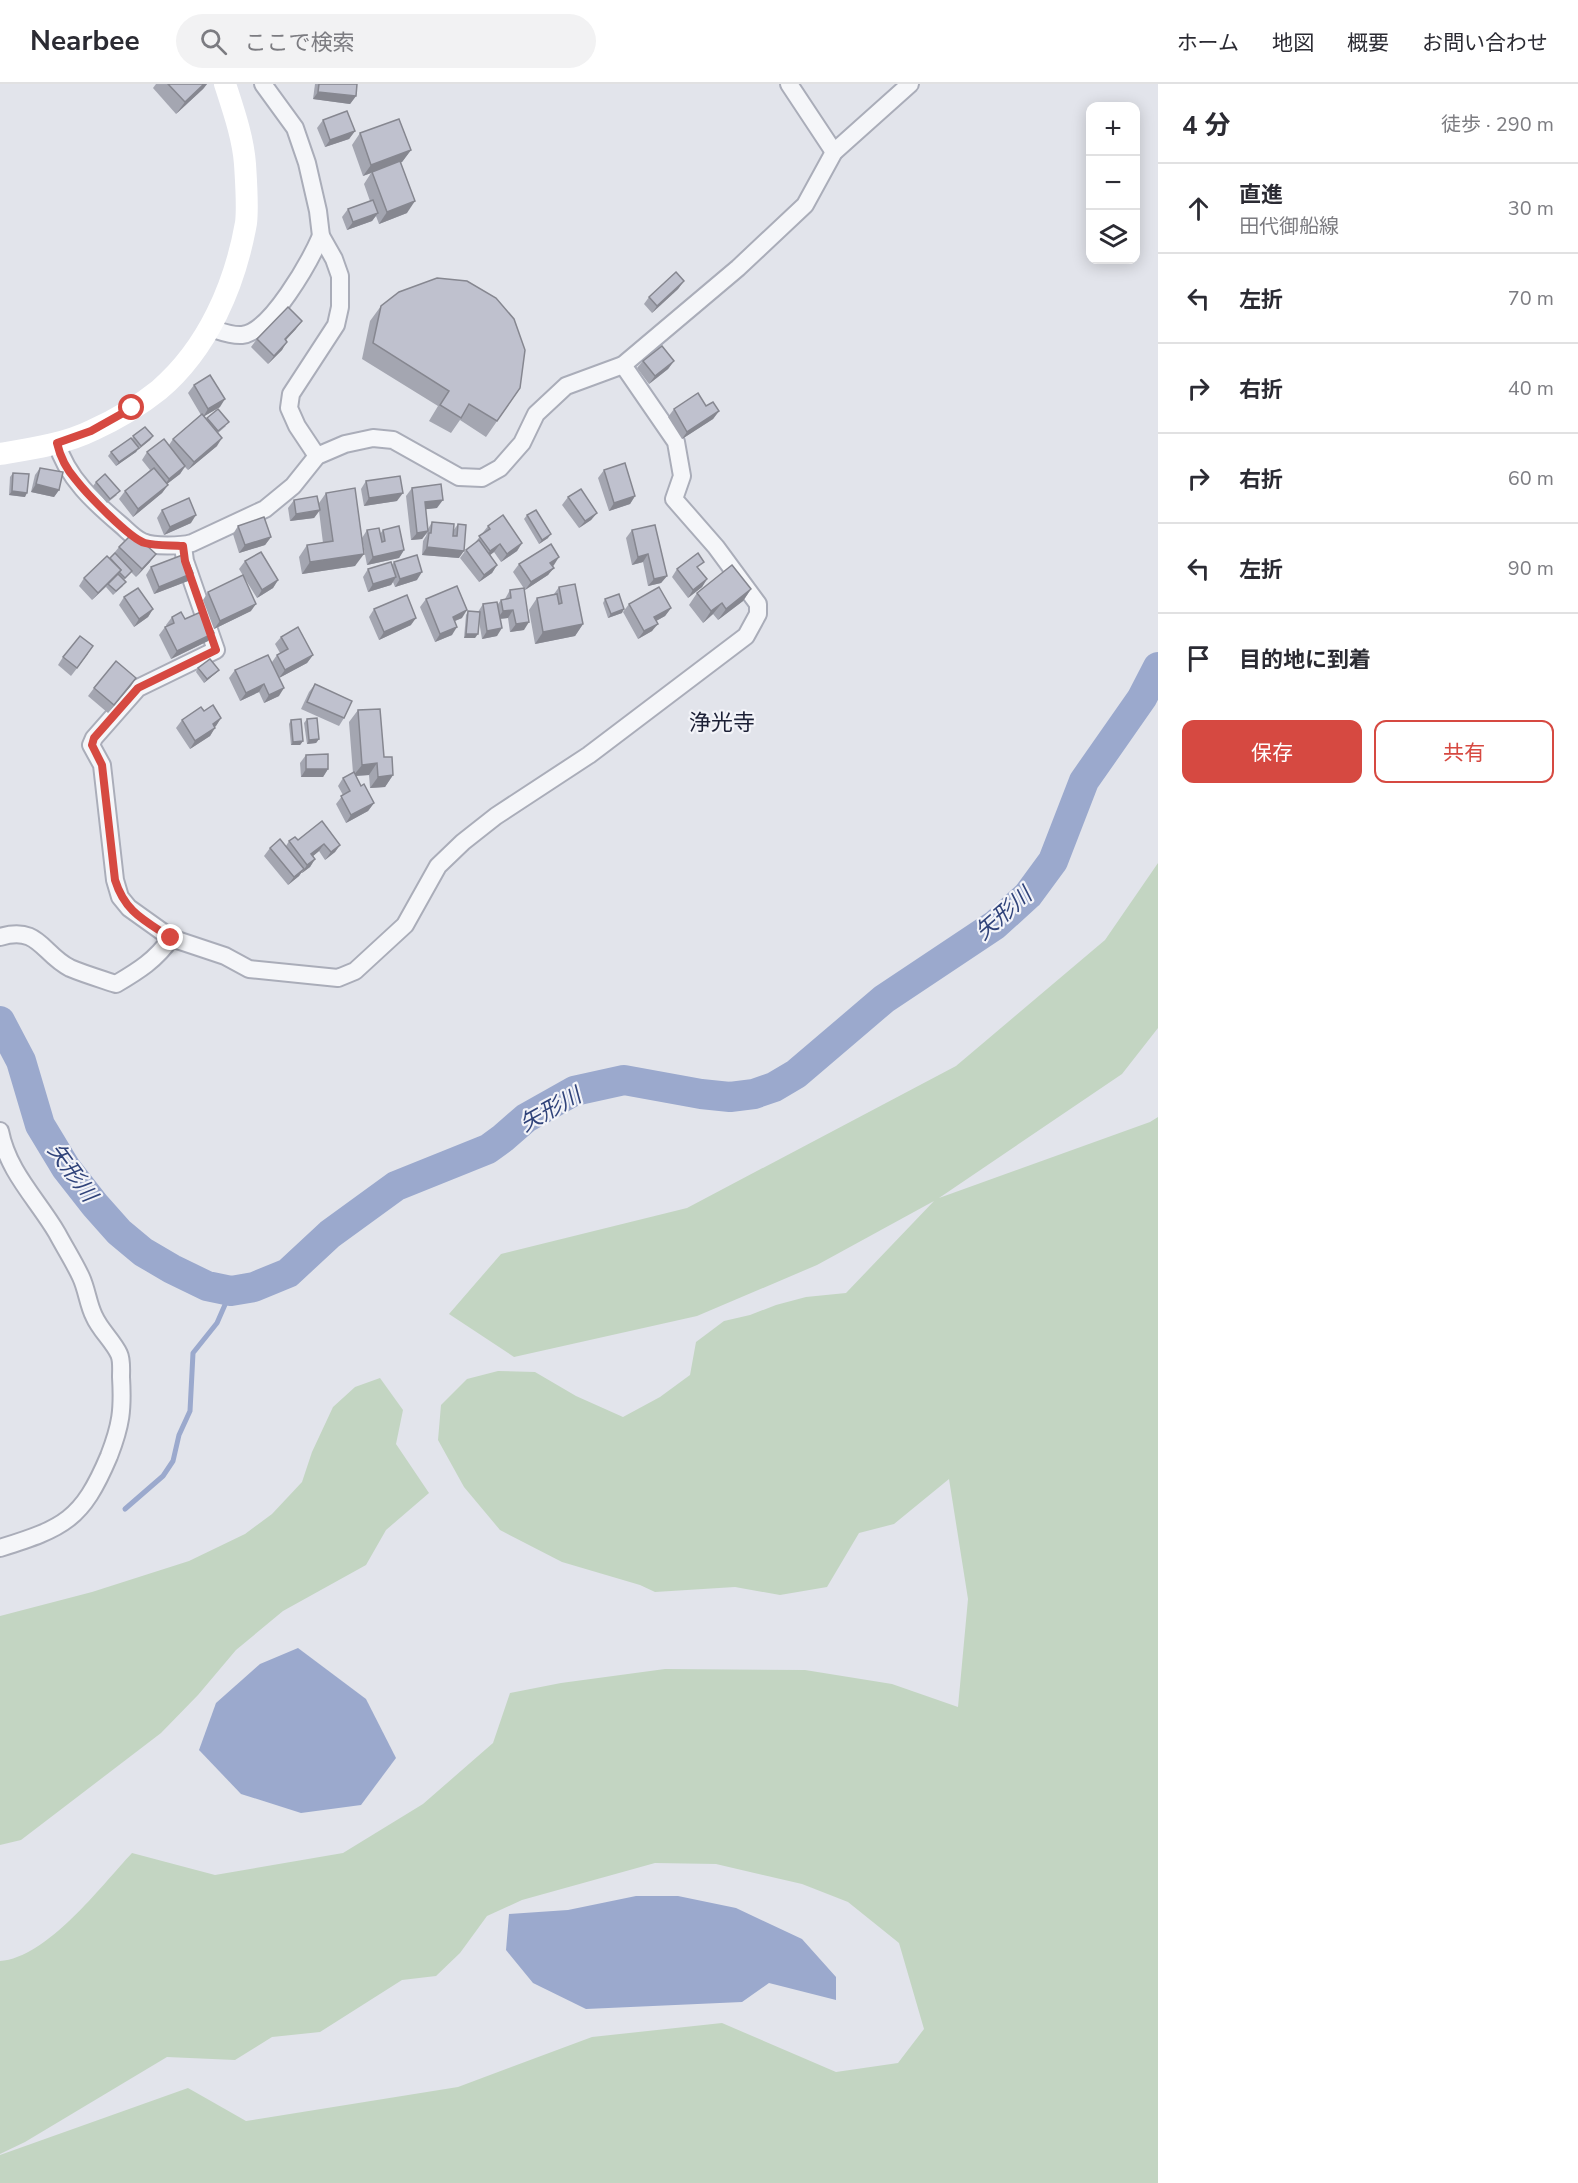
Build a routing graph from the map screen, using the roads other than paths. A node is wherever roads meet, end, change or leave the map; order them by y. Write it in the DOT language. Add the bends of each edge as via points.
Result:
graph roads {
  1 [pos="225,84"];
  2 [pos="263,84"];
  3 [pos="789,84"];
  4 [pos="910,84"];
  5 [pos="834,152"];
  6 [pos="321,236"];
  7 [pos="210,328"];
  8 [pos="623,365"];
  9 [pos="57,443"];
  10 [pos="0,454"];
  11 [pos="317,456"];
  12 [pos="183,546"];
  13 [pos="0,937"];
  14 [pos="171,938"];
  15 [pos="0,1131"];
  16 [pos="0,1548"];
  1 -- 7 [label="main road" via="245,162 246,221 226,293"];
  2 -- 6 [label="street" via="295,128 307,163"];
  3 -- 5 [label="street"];
  4 -- 5 [label="street"];
  5 -- 8 [label="street" via="805,205 738,268"];
  6 -- 7 [label="street" via="293,290 262,324 244,335"];
  6 -- 11 [label="street" via="340,276 340,307 336,325 291,394 290,408"];
  7 -- 9 [label="main road" via="159,390 91,431"];
  8 -- 11 [label="street" via="566,386 536,414 522,443 500,468 482,478 459,477 393,440 373,438"];
  8 -- 14 [label="street" via="676,442 682,476 674,499 758,604 759,614 746,636 589,756 463,842 438,866 405,925 355,971 338,978 249,969 225,956"];
  9 -- 10 [label="main road"];
  9 -- 12 [label="street" via="75,479 129,532 144,543"];
  11 -- 12 [label="street" via="293,486 265,509"];
  12 -- 14 [label="street" via="216,650 138,688 92,745 102,765 120,897"];
  13 -- 14 [label="street" via="13,933 32,937 68,967 116,984 146,966"];
  15 -- 16 [label="street" via="14,1168 56,1231 82,1279 94,1317 120,1356 123,1401 115,1441 88,1500 67,1521"];
}
